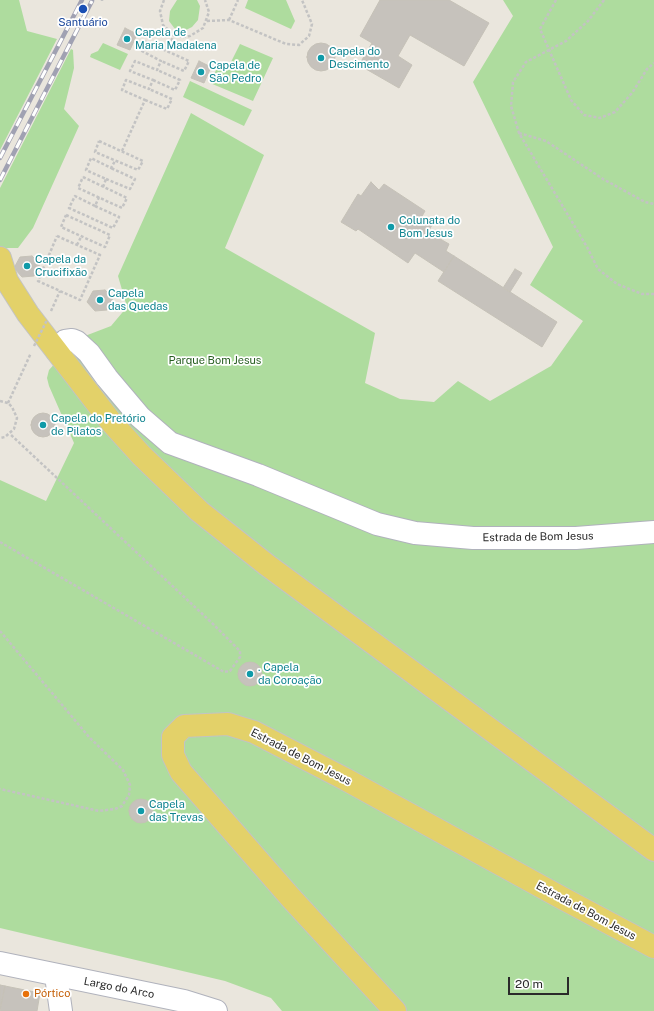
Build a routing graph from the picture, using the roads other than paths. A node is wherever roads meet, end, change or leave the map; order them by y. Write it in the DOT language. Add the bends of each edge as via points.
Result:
graph roads {
  1 [pos="0,258"];
  2 [pos="57,351"];
  3 [pos="654,532"];
  4 [pos="654,850"];
  5 [pos="654,947"];
  6 [pos="0,963"];
  7 [pos="56,976"];
  8 [pos="61,1011"];
  9 [pos="216,1011"];
  10 [pos="395,1011"];
  1 -- 2 [label="main road" via="7,281 28,314"];
  2 -- 3 [label="street, Estrada de Bom Jesus" via="65,341 77,342 89,353 140,418 170,443 258,475 377,524 415,533 473,538 576,538"];
  2 -- 4 [label="main road" via="112,423 199,511 274,570"];
  5 -- 10 [label="main road, Estrada de Bom Jesus" via="254,732 228,724 184,726 173,738 173,755 181,772 290,898"];
  6 -- 7 [label="street, Largo do Arco"];
  7 -- 8 [label="street"];
  7 -- 9 [label="street, Largo do Arco" via="184,1001"];
}
